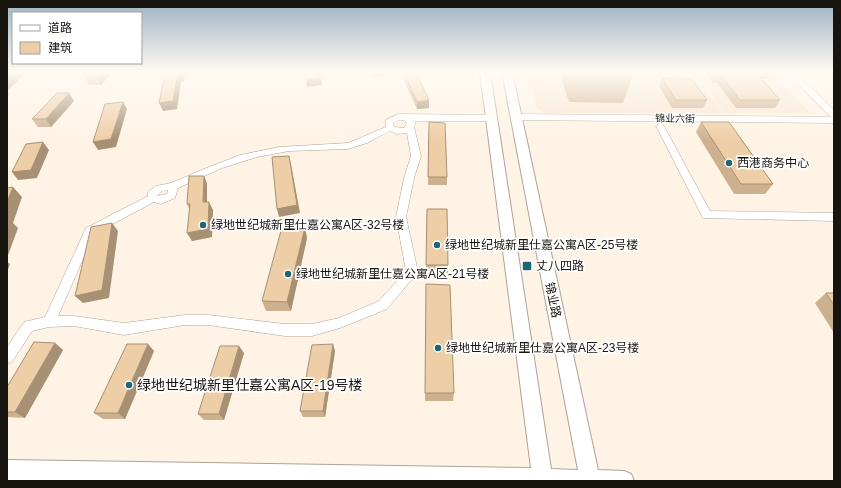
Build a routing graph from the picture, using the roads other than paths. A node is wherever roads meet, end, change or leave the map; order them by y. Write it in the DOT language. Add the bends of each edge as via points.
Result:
graph roads {
  1 [pos="488,95"];
  2 [pos="512,95"];
  3 [pos="813,95"];
  4 [pos="821,95"];
  5 [pos="834,107"];
  6 [pos="834,115"];
  7 [pos="516,117"];
  8 [pos="834,120"];
  9 [pos="492,122"];
  10 [pos="410,124"];
  11 [pos="660,126"];
  12 [pos="390,128"];
  13 [pos="834,217"];
  14 [pos="48,322"];
  15 [pos="7,358"];
  16 [pos="7,470"];
  17 [pos="115,476"];
  18 [pos="543,480"];
  19 [pos="590,481"];
  20 [pos="624,481"];
  1 -- 9 [label="main road"];
  2 -- 7 [label="main road, 锦业路"];
  3 -- 6 [label="street"];
  4 -- 5 [label="street"];
  7 -- 8 [label="street, 锦业六街"];
  7 -- 19 [label="main road, 锦业路"];
  9 -- 10 [label="street"];
  9 -- 18 [label="main road"];
  10 -- 12 [label="street" via="397,131"];
  10 -- 12 [label="street" via="398,117 388,124"];
  10 -- 14 [label="street" via="416,156 401,217 412,272 383,305 340,323 312,330 284,330 208,320 185,320 124,329 74,321"];
  11 -- 13 [label="street" via="707,215"];
  12 -- 14 [label="street" via="349,146 276,150 246,156 197,175 172,188 173,193 168,198 153,198 90,232"];
  14 -- 15 [label="street" via="28,326"];
  16 -- 17 [label="main road"];
  17 -- 18 [label="main road"];
  18 -- 19 [label="main road"];
  19 -- 20 [label="main road"];
}
